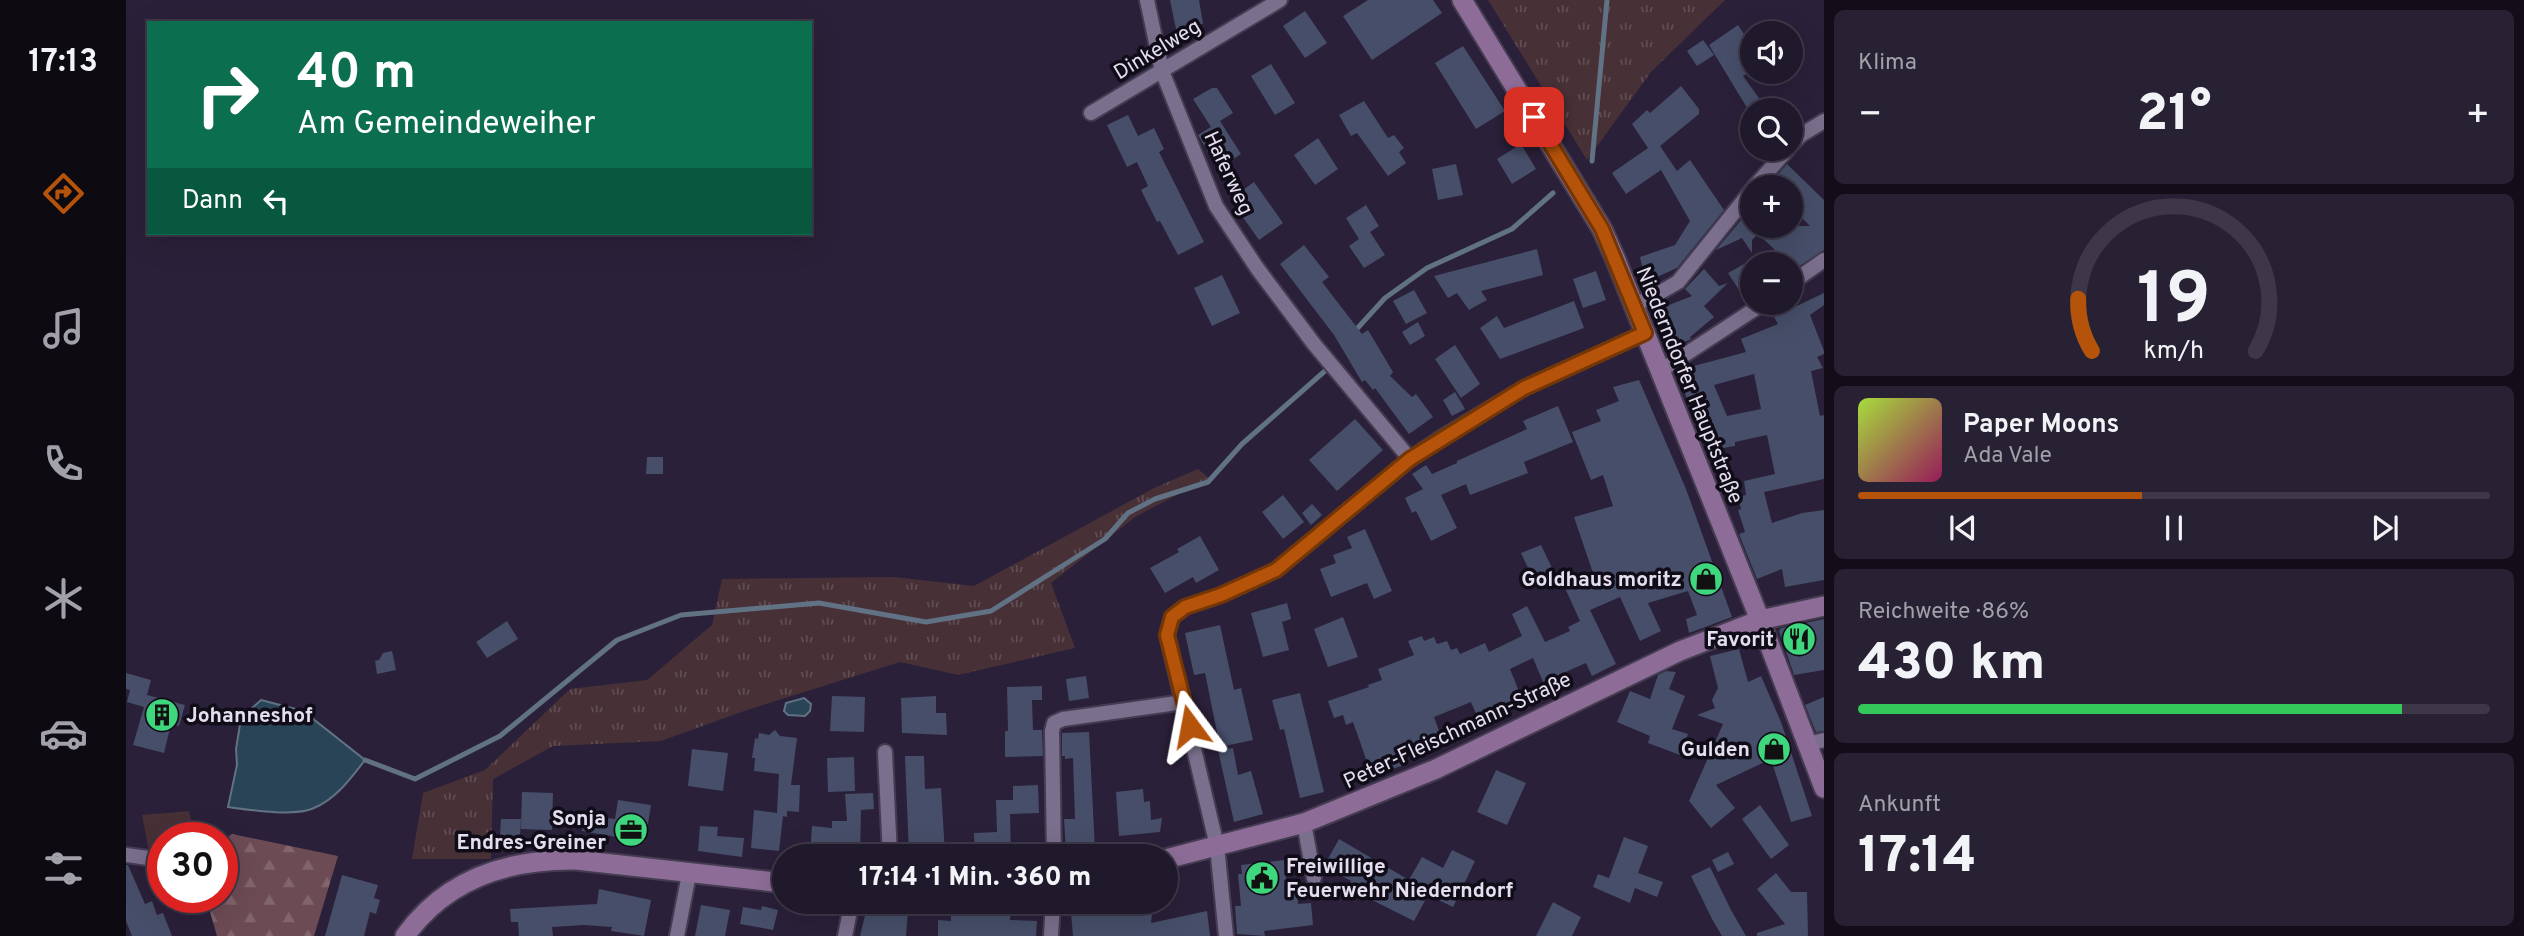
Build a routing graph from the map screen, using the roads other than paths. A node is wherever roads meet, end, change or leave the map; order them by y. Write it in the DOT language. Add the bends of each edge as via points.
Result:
graph roads {
  1 [pos="1147,0"];
  2 [pos="1280,0"];
  3 [pos="1462,0"];
  4 [pos="1161,71"];
  5 [pos="1091,113"];
  6 [pos="1824,121"];
  7 [pos="1803,134"];
  8 [pos="1778,161"];
  9 [pos="1765,175"];
  10 [pos="1740,205"];
  11 [pos="1824,260"];
  12 [pos="1803,275"];
  13 [pos="1633,303"];
  14 [pos="1745,315"];
  15 [pos="1645,333"];
  16 [pos="1660,370"];
  17 [pos="1410,459"];
  18 [pos="1824,606"];
  19 [pos="1760,620"];
  20 [pos="1184,702"];
  21 [pos="1816,742"];
  22 [pos="885,752"];
  23 [pos="1824,788"];
  24 [pos="1304,823"];
  25 [pos="889,844"];
  26 [pos="1054,844"];
  27 [pos="1217,846"];
  28 [pos="126,855"];
  29 [pos="1178,856"];
  30 [pos="147,858"];
  31 [pos="689,874"];
  32 [pos="1314,878"];
  33 [pos="772,882"];
  34 [pos="849,914"];
  35 [pos="1052,914"];
  36 [pos="405,936"];
  37 [pos="677,936"];
  38 [pos="845,936"];
  39 [pos="1051,936"];
  40 [pos="1226,936"];
  1 -- 4 [label="street, Haferweg"];
  2 -- 4 [label="street, Dinkelweg"];
  3 -- 13 [label="street, Niederndorfer Hauptstraße" via="1602,229"];
  4 -- 5 [label="street, Dinkelweg"];
  4 -- 17 [label="street, Haferweg" via="1216,205 1314,344"];
  6 -- 7 [label="street"];
  8 -- 9 [label="street"];
  10 -- 13 [label="street" via="1678,282"];
  11 -- 12 [label="street"];
  13 -- 15 [label="street, Niederndorfer Hauptstraße"];
  14 -- 16 [label="street"];
  15 -- 16 [label="street, Niederndorfer Hauptstraße"];
  15 -- 17 [label="street" via="1524,388"];
  16 -- 19 [label="street, Niederndorfer Hauptstraße"];
  17 -- 20 [label="street" via="1276,570 1185,607 1172,617 1167,635"];
  18 -- 19 [label="street, Peter-Fleischmann-Straße"];
  19 -- 21 [label="street, Niederndorfer Hauptstraße"];
  19 -- 24 [label="street, Peter-Fleischmann-Straße" via="1680,651 1436,769"];
  20 -- 26 [label="street" via="1054,723"];
  20 -- 27 [label="street"];
  21 -- 23 [label="street, Niederndorfer Hauptstraße"];
  22 -- 25 [label="street"];
  24 -- 27 [label="street, Peter-Fleischmann-Straße"];
  24 -- 32 [label="street"];
  27 -- 29 [label="street, Peter-Fleischmann-Straße"];
  27 -- 40 [label="street"];
  28 -- 30 [label="street"];
  31 -- 33 [label="street"];
  31 -- 36 [label="street" via="576,860 528,863 492,871 454,888"];
  31 -- 37 [label="street"];
  34 -- 38 [label="street"];
  35 -- 39 [label="street"];
}
